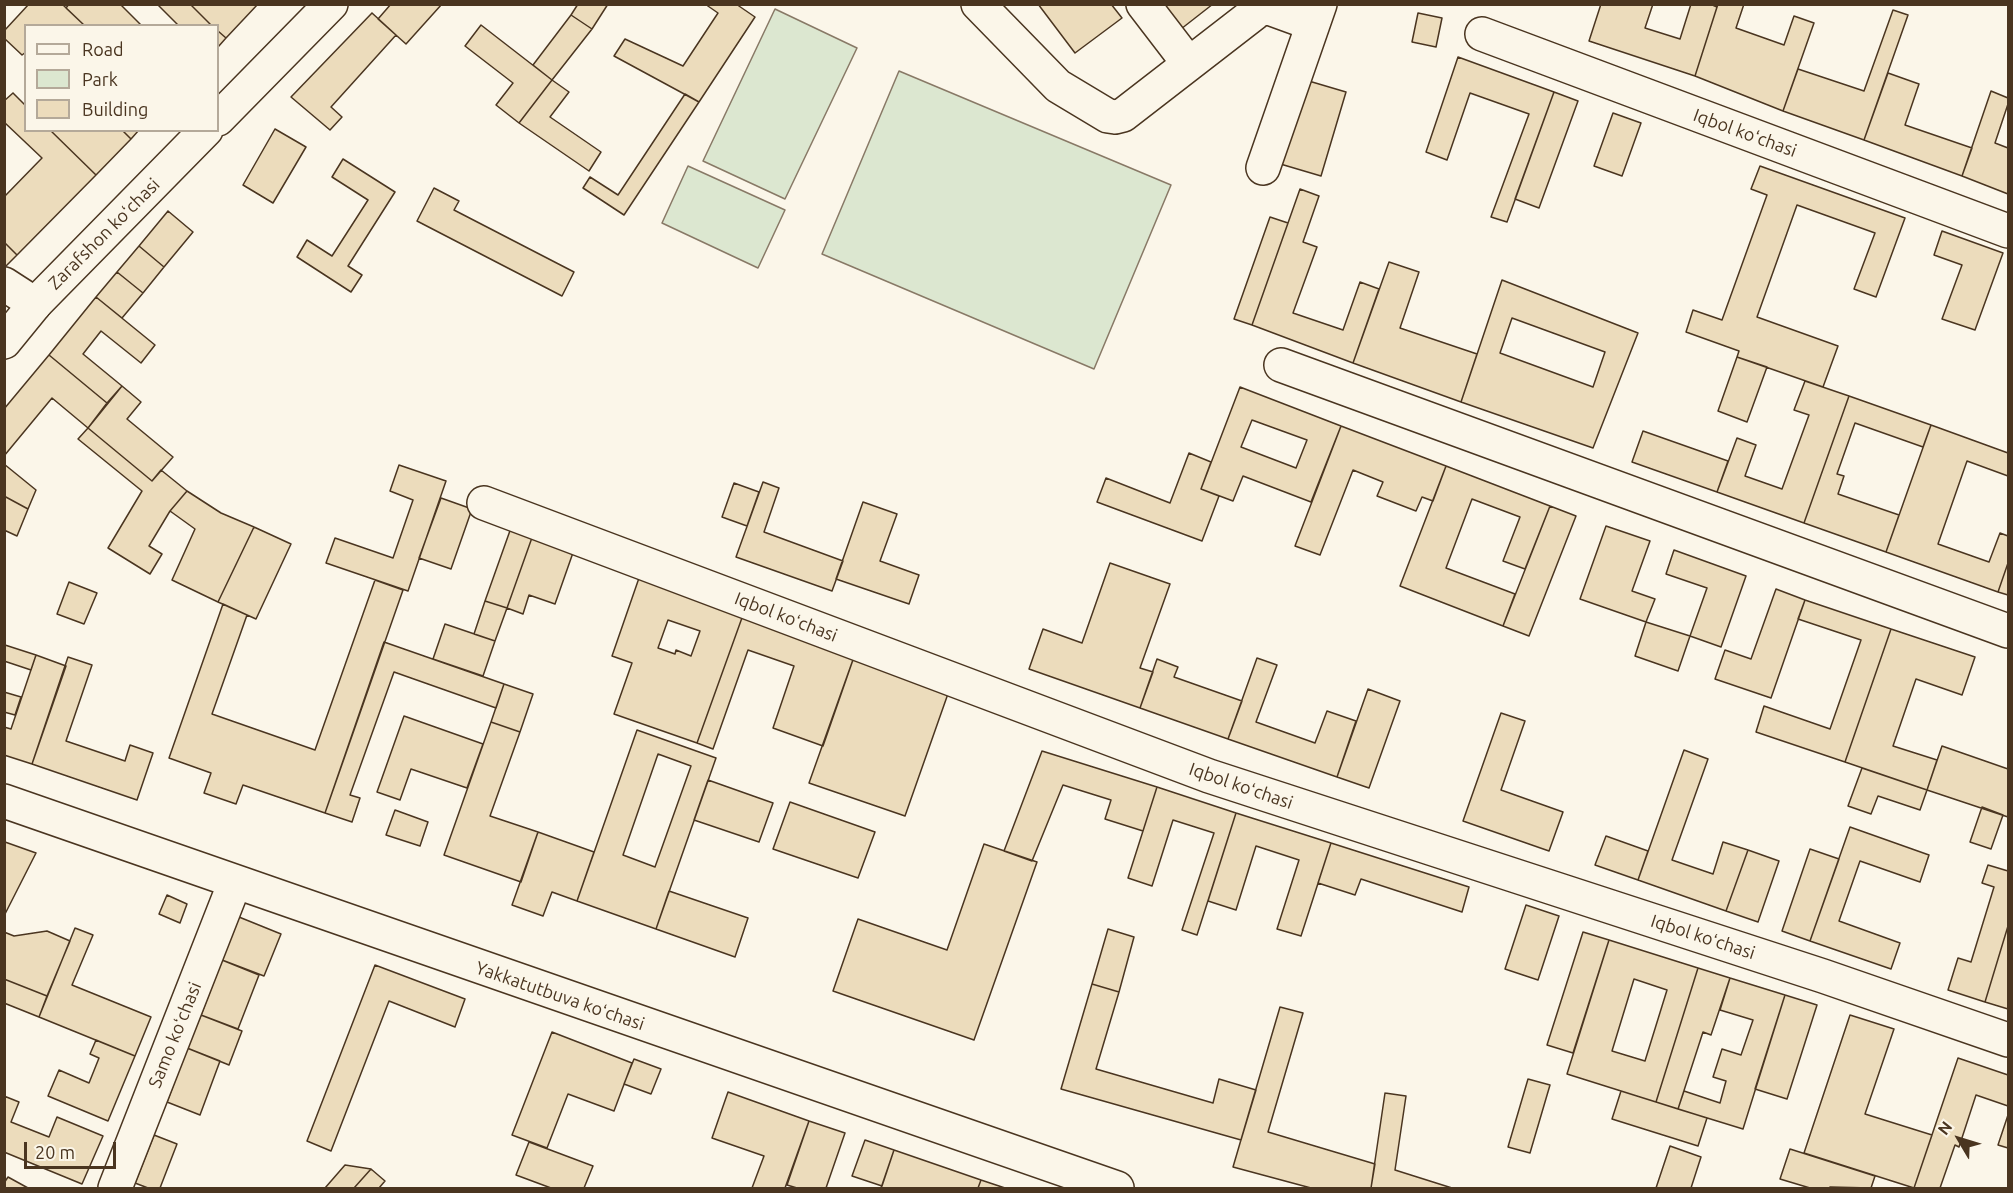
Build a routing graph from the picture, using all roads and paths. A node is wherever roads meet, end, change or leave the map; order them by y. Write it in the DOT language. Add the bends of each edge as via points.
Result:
graph roads {
  1 [pos="331,4"];
  2 [pos="978,4"];
  3 [pos="1143,4"];
  4 [pos="1269,6"];
  5 [pos="1317,14"];
  6 [pos="1482,34"];
  7 [pos="1189,64"];
  8 [pos="219,118"];
  9 [pos="204,132"];
  10 [pos="1263,168"];
  11 [pos="2008,231"];
  12 [pos="4,284"];
  13 [pos="35,304"];
  14 [pos="4,342"];
  15 [pos="1281,365"];
  16 [pos="484,503"];
  17 [pos="2008,631"];
  18 [pos="4,801"];
  19 [pos="236,882"];
  20 [pos="2008,1041"];
  21 [pos="115,1188"];
  22 [pos="1117,1188"];
  1 -- 8 [label="street"];
  2 -- 7 [label="street" via="1058,86 1108,116 1123,115"];
  3 -- 7 [label="street"];
  4 -- 5 [label="street"];
  4 -- 7 [label="street"];
  5 -- 10 [label="street"];
  6 -- 11 [label="street, Iqbol koʻchasi"];
  9 -- 13 [label="street, Zarafshon koʻchasi"];
  12 -- 13 [label="street"];
  13 -- 14 [label="street, Zarafshon koʻchasi"];
  15 -- 17 [label="street"];
  16 -- 20 [label="street, Iqbol koʻchasi" via="1209,776 1823,976"];
  18 -- 19 [label="street, Yakkatutbuva koʻchasi"];
  19 -- 21 [label="street, Samo koʻchasi"];
  19 -- 22 [label="street, Yakkatutbuva koʻchasi"];
}
